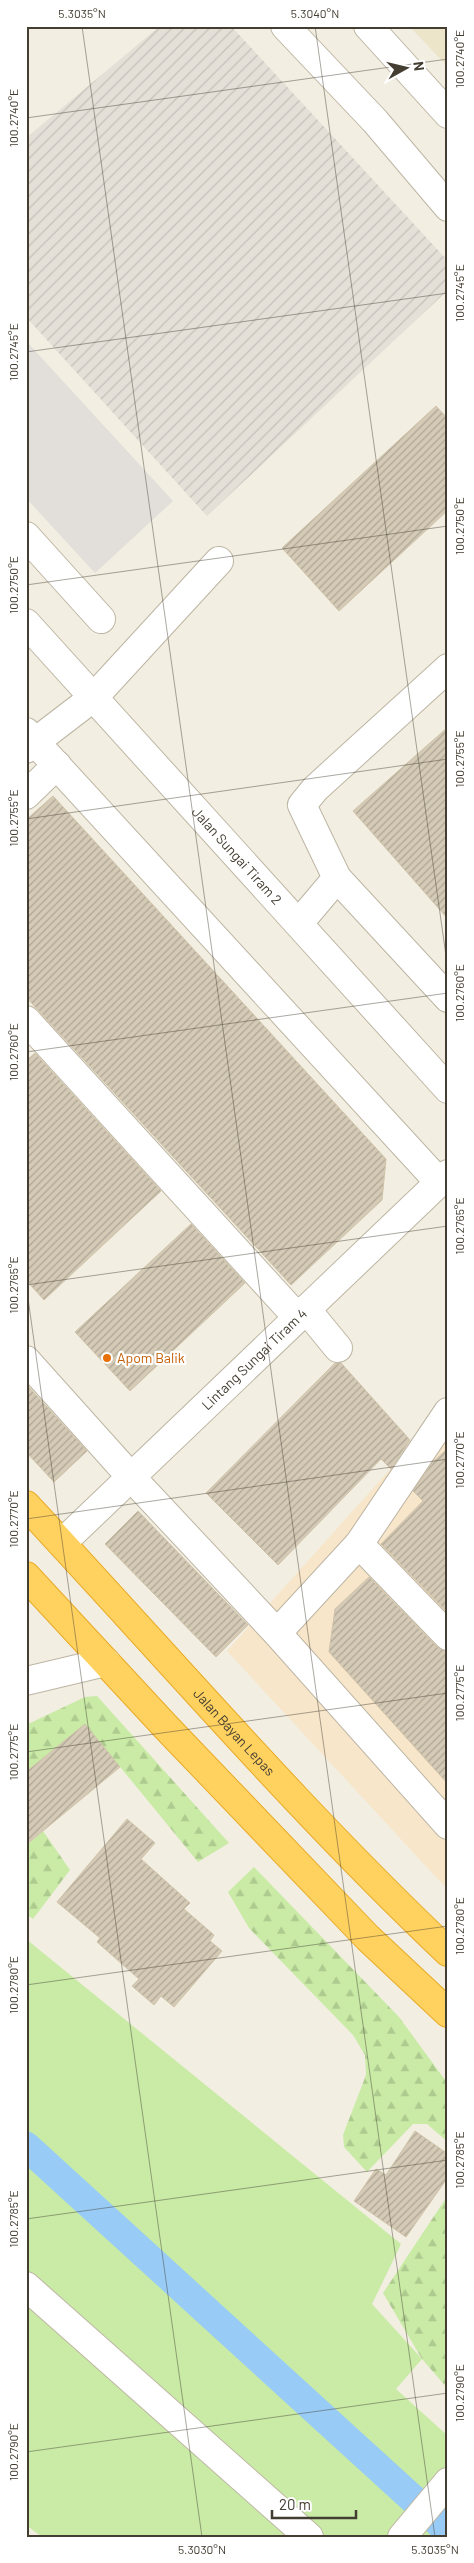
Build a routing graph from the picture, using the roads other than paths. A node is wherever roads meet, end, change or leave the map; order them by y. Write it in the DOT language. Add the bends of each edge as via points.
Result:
graph roads {
  1 [pos="285,26"];
  2 [pos="368,26"];
  3 [pos="448,114"];
  4 [pos="448,207"];
  5 [pos="26,536"];
  6 [pos="219,561"];
  7 [pos="101,618"];
  8 [pos="26,623"];
  9 [pos="443,681"];
  10 [pos="94,697"];
  11 [pos="30,741"];
  12 [pos="57,765"];
  13 [pos="26,795"];
  14 [pos="336,878"];
  15 [pos="299,923"];
  16 [pos="448,998"];
  17 [pos="26,1020"];
  18 [pos="448,1089"];
  19 [pos="444,1178"];
  20 [pos="302,1314"];
  21 [pos="338,1348"];
  22 [pos="26,1360"];
  23 [pos="448,1412"];
  24 [pos="131,1477"];
  25 [pos="26,1505"];
  26 [pos="62,1543"];
  27 [pos="359,1544"];
  28 [pos="26,1576"];
  29 [pos="277,1633"];
  30 [pos="448,1636"];
  31 [pos="106,1662"];
  32 [pos="26,1681"];
  33 [pos="448,1825"];
  34 [pos="448,1952"];
  35 [pos="398,1969"];
  36 [pos="448,2013"];
  37 [pos="448,2034"];
  38 [pos="26,2286"];
  39 [pos="448,2482"];
  40 [pos="407,2531"];
  41 [pos="308,2537"];
  1 -- 4 [label="street" via="374,121"];
  2 -- 3 [label="street"];
  5 -- 7 [label="street"];
  6 -- 10 [label="street"];
  8 -- 10 [label="street, Jalan Sungai Tiram 2"];
  9 -- 14 [label="street" via="315,789 302,805"];
  10 -- 11 [label="street"];
  10 -- 15 [label="street, Jalan Sungai Tiram 2"];
  11 -- 12 [label="street"];
  12 -- 13 [label="street"];
  12 -- 19 [label="street"];
  14 -- 15 [label="street"];
  14 -- 16 [label="street"];
  15 -- 18 [label="street, Jalan Sungai Tiram 2"];
  17 -- 20 [label="street"];
  19 -- 20 [label="street, Lintang Sungai Tiram 4"];
  20 -- 21 [label="street"];
  20 -- 24 [label="street, Lintang Sungai Tiram 4"];
  22 -- 24 [label="street"];
  23 -- 27 [label="street"];
  24 -- 26 [label="street, Lintang Sungai Tiram 4"];
  24 -- 29 [label="street"];
  25 -- 26 [label="highway, Jalan Bayan Lepas"];
  26 -- 34 [label="highway, Jalan Bayan Lepas" via="205,1701 402,1909"];
  27 -- 29 [label="street"];
  27 -- 30 [label="street"];
  28 -- 31 [label="highway"];
  29 -- 33 [label="street"];
  31 -- 32 [label="street"];
  31 -- 35 [label="highway"];
  35 -- 36 [label="highway"];
  35 -- 37 [label="highway"];
  38 -- 41 [label="street"];
  39 -- 40 [label="street"];
}
